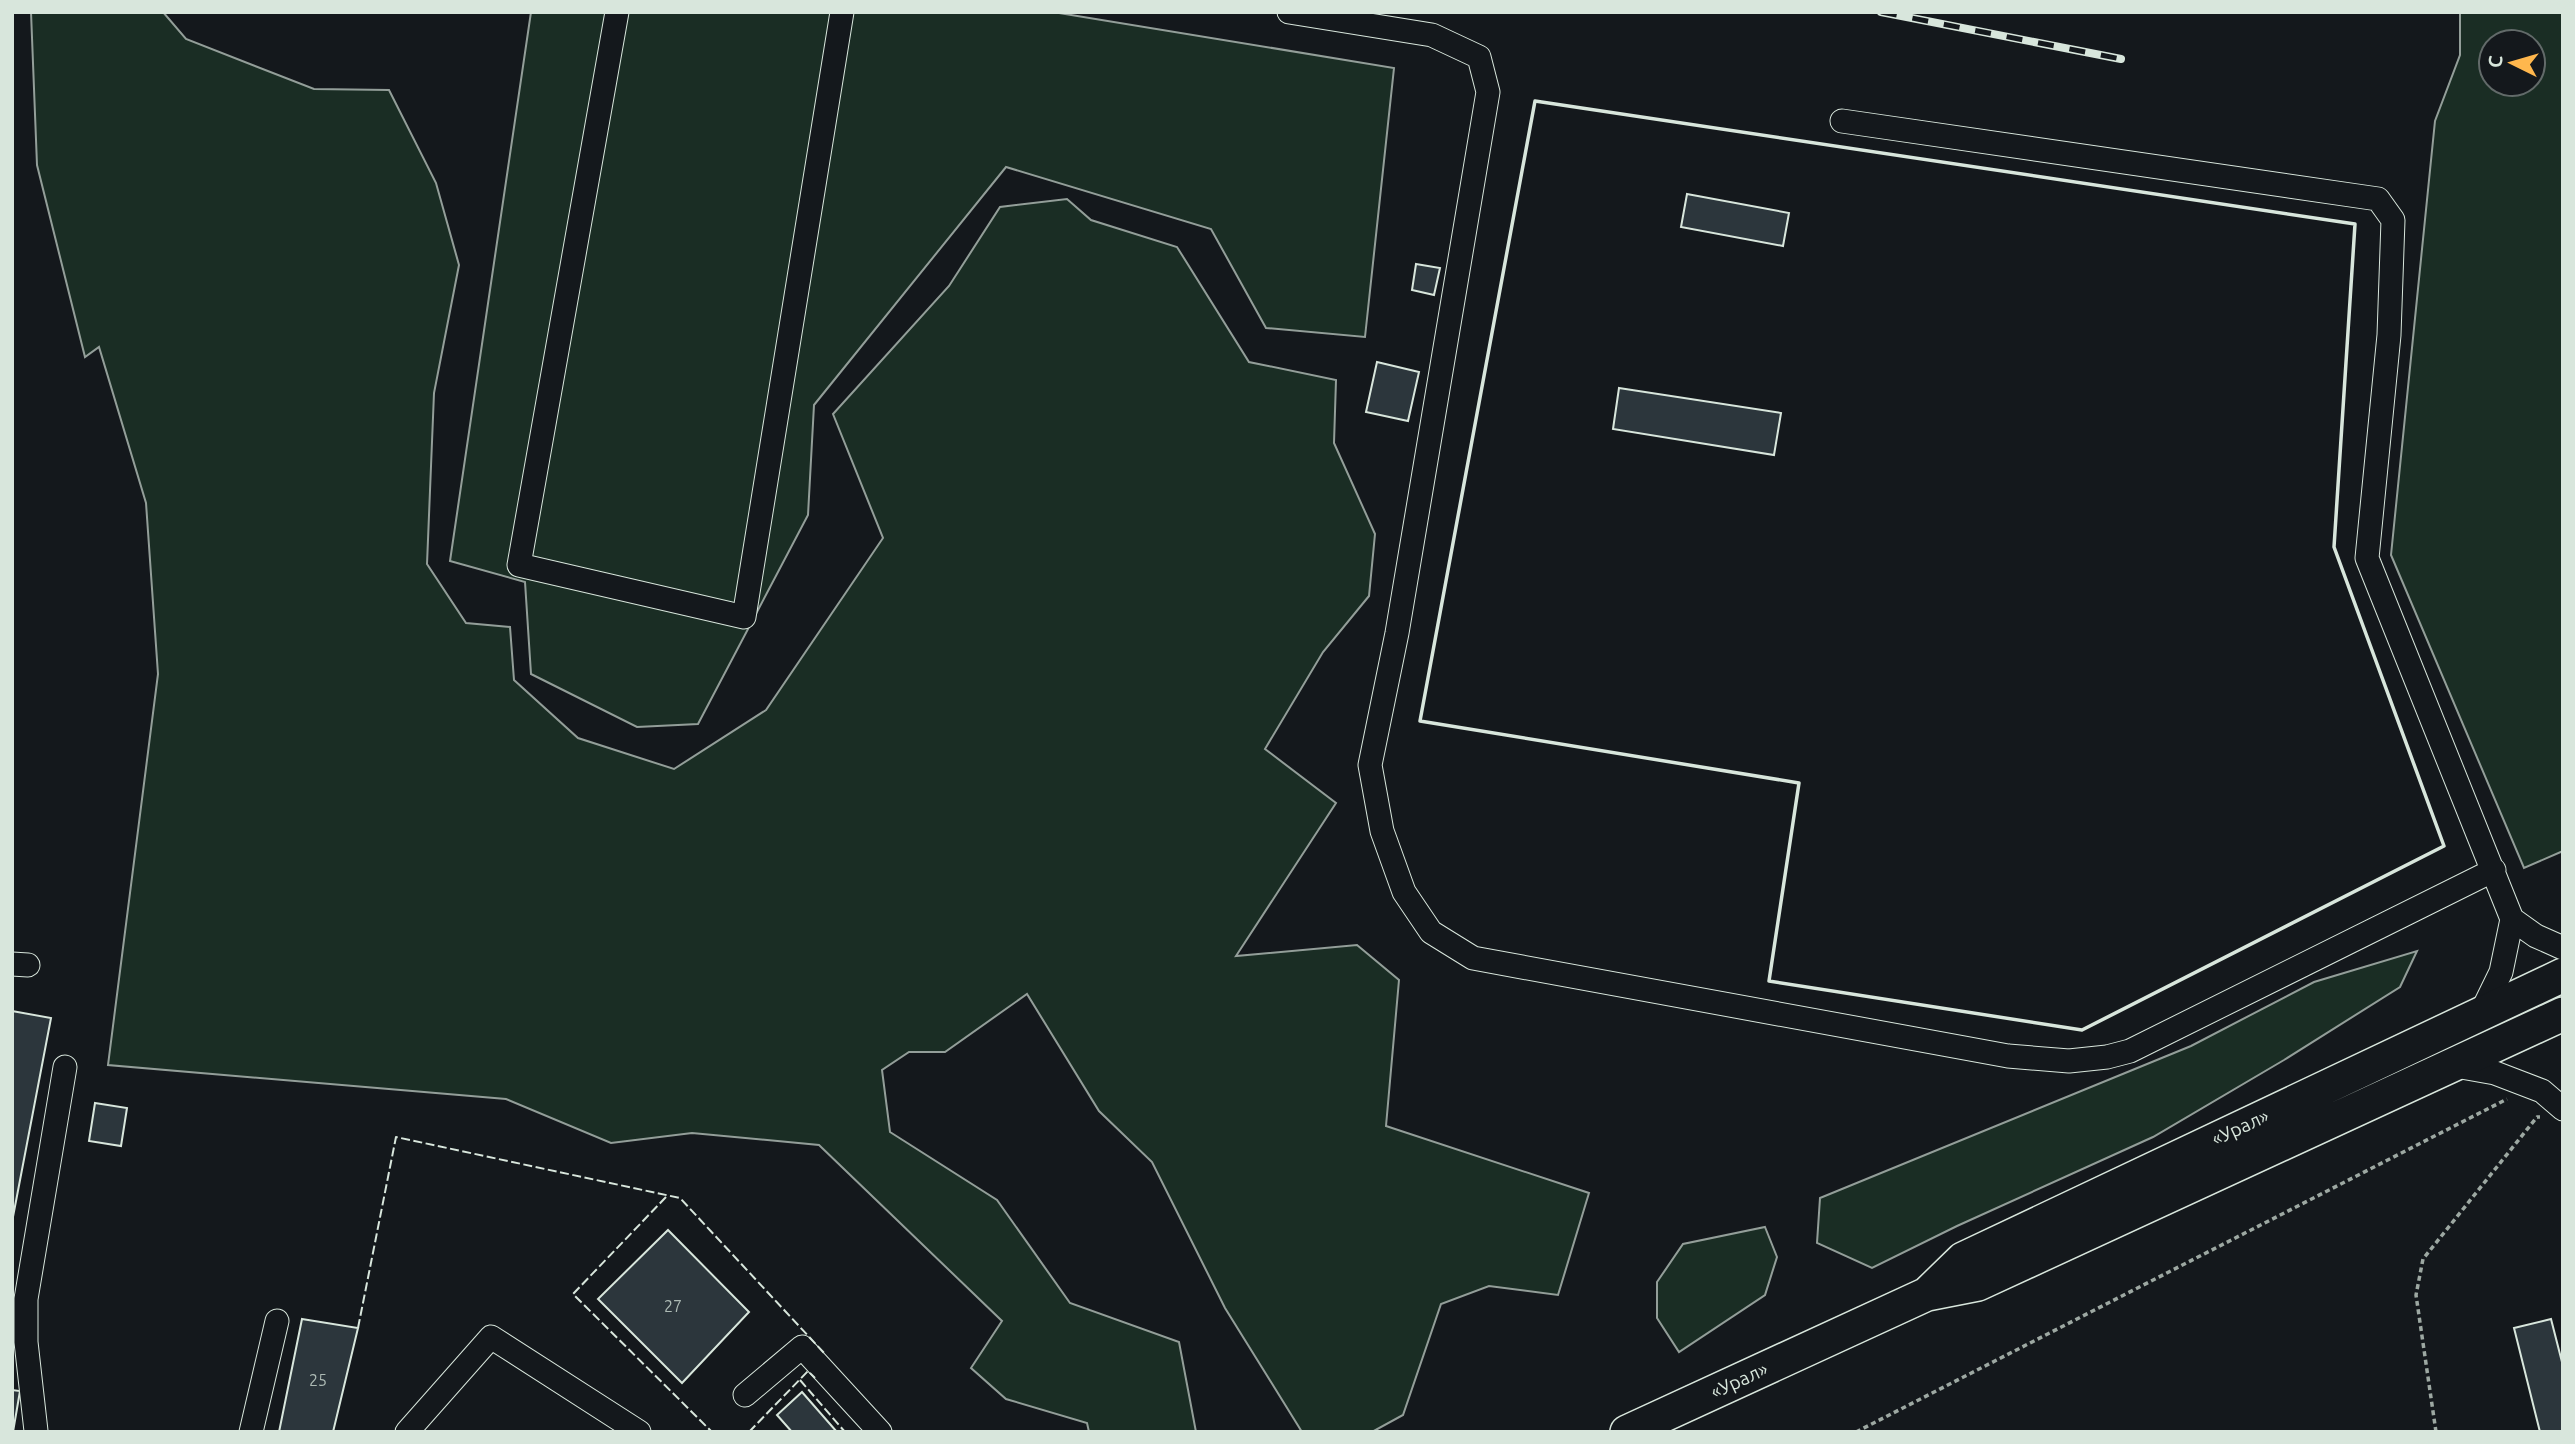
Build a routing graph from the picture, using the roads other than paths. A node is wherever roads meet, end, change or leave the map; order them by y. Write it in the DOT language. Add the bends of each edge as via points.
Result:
graph roads {
  1 [pos="617,12"];
  2 [pos="842,12"];
  3 [pos="1289,12"];
  4 [pos="1842,121"];
  5 [pos="2494,870"];
  6 [pos="2512,919"];
  7 [pos="2563,948"];
  8 [pos="2563,975"];
  9 [pos="2481,1013"];
  10 [pos="2563,1014"];
  11 [pos="2450,1065"];
  12 [pos="65,1066"];
  13 [pos="2556,1114"];
  14 [pos="1927,1293"];
  15 [pos="278,1321"];
  16 [pos="745,1395"];
  17 [pos="36,1432"];
  18 [pos="51,1432"];
  19 [pos="251,1432"];
  20 [pos="407,1432"];
  21 [pos="639,1432"];
  22 [pos="880,1432"];
  23 [pos="1627,1432"];
  1 -- 2 [label="street" via="519,565 744,617"];
  3 -- 5 [label="street" via="1432,35 1479,57 1488,92 1397,633 1370,765 1382,831 1395,868 1404,892 1431,932 1473,958 2008,1056 2069,1061 2130,1051"];
  4 -- 5 [label="street" via="2378,200 2393,220 2389,335 2367,558"];
  5 -- 6 [label="street"];
  6 -- 7 [label="street"];
  6 -- 9 [label="street" via="2501,972"];
  8 -- 9 [label="highway, «Урал»"];
  9 -- 14 [label="highway, «Урал»" via="1963,1259"];
  10 -- 11 [label="highway, «Урал»"];
  11 -- 13 [label="street" via="2495,1073 2542,1091"];
  11 -- 14 [label="highway, «Урал»" via="1978,1284"];
  12 -- 17 [label="street" via="26,1299"];
  14 -- 23 [label="highway, «Урал»"];
  15 -- 19 [label="street"];
  16 -- 22 [label="street" via="802,1347"];
  17 -- 18 [label="street"];
  20 -- 21 [label="street" via="491,1337"];
}
